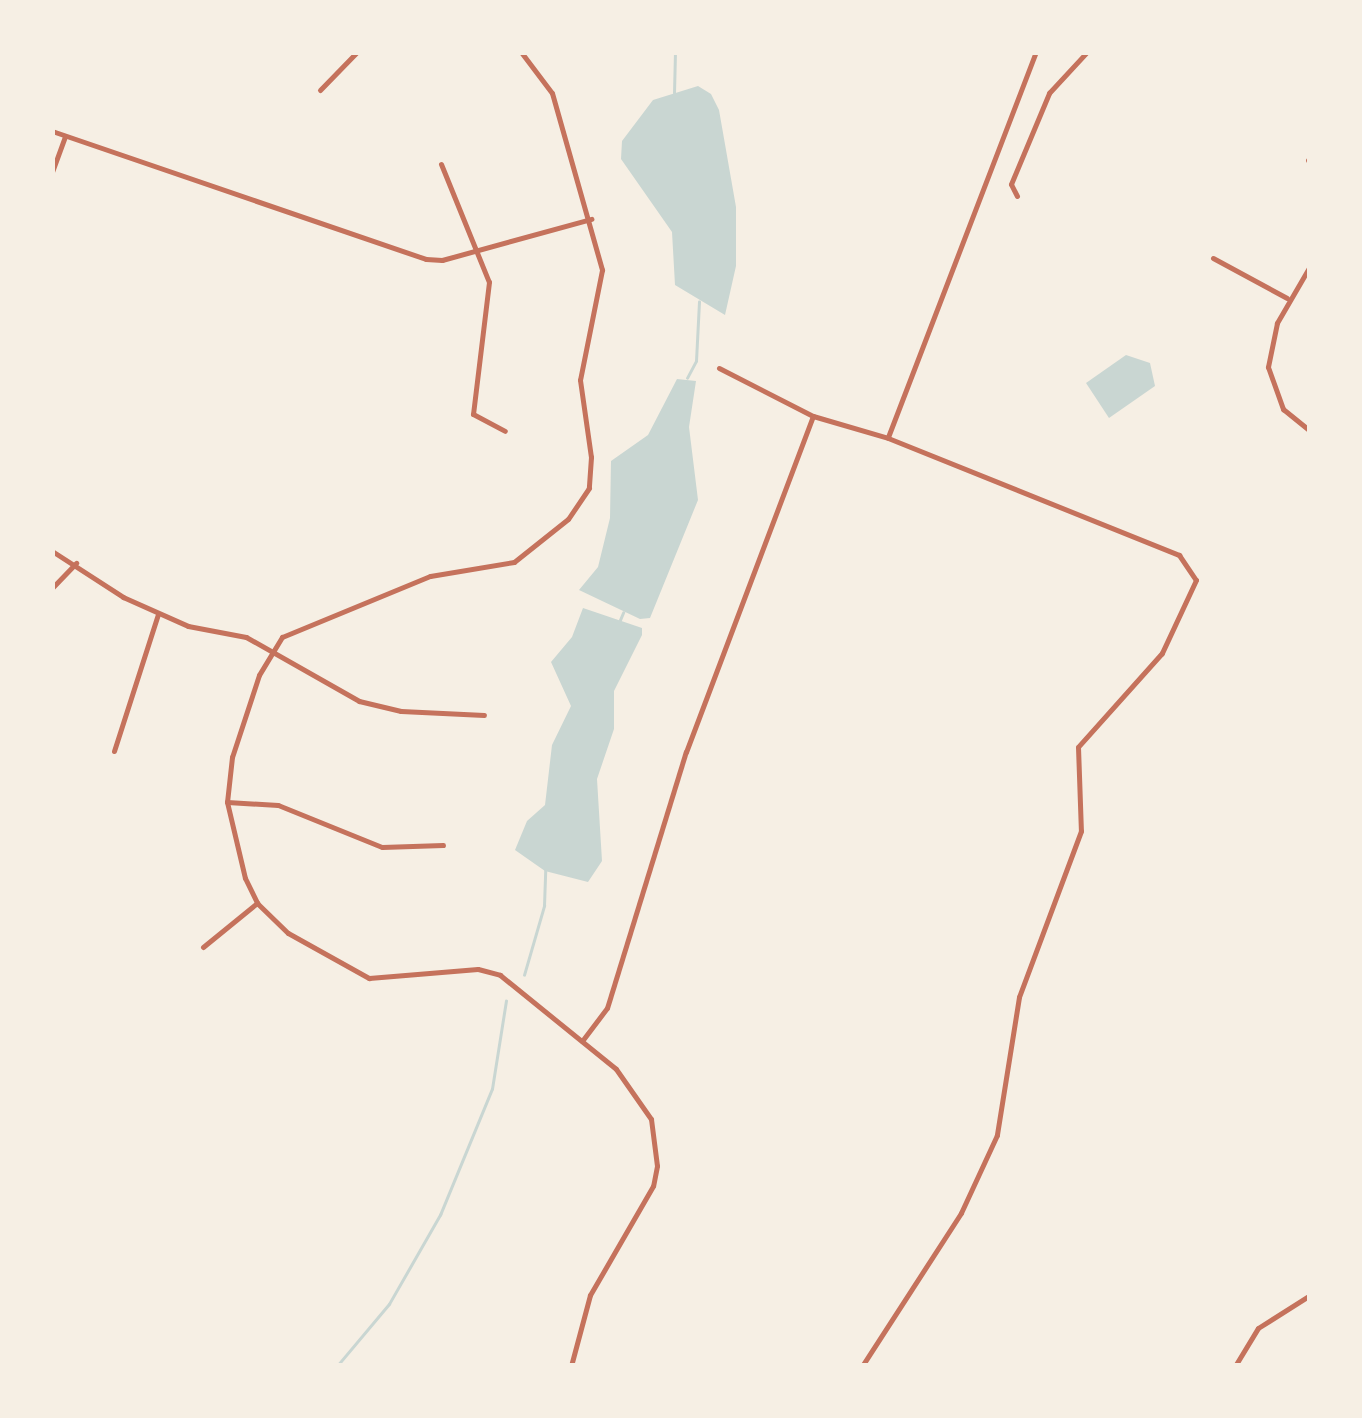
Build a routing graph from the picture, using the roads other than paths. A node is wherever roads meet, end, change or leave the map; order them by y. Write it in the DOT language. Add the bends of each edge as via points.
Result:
graph roads {
  1 [pos="357,52"];
  2 [pos="521,52"];
  3 [pos="1036,52"];
  4 [pos="1087,52"];
  5 [pos="320,90"];
  6 [pos="52,131"];
  7 [pos="65,136"];
  8 [pos="441,164"];
  9 [pos="52,172"];
  10 [pos="1017,196"];
  11 [pos="591,219"];
  12 [pos="477,248"];
  13 [pos="1214,258"];
  14 [pos="1310,266"];
  15 [pos="1287,298"];
  16 [pos="719,368"];
  17 [pos="813,416"];
  18 [pos="505,431"];
  19 [pos="1310,432"];
  20 [pos="888,438"];
  21 [pos="52,551"];
  22 [pos="76,563"];
  23 [pos="52,588"];
  24 [pos="158,614"];
  25 [pos="271,652"];
  26 [pos="484,715"];
  27 [pos="114,752"];
  28 [pos="227,802"];
  29 [pos="443,844"];
  30 [pos="257,903"];
  31 [pos="203,946"];
  32 [pos="582,1041"];
  33 [pos="1310,1295"];
  34 [pos="571,1366"];
  35 [pos="862,1366"];
  36 [pos="1234,1366"];
  1 -- 5 [label="street"];
  2 -- 11 [label="street" via="552,93 556,125"];
  3 -- 20 [label="street"];
  4 -- 10 [label="street" via="1049,94 1011,184"];
  6 -- 7 [label="street"];
  7 -- 9 [label="street"];
  7 -- 12 [label="street" via="426,259"];
  8 -- 12 [label="street"];
  11 -- 12 [label="street"];
  11 -- 25 [label="street" via="602,270 580,380 591,457 580,504 514,562 414,582 297,626"];
  12 -- 18 [label="street" via="490,290 473,414"];
  13 -- 15 [label="street"];
  14 -- 15 [label="street"];
  15 -- 19 [label="street" via="1268,367 1271,389 1282,409"];
  16 -- 17 [label="street"];
  17 -- 20 [label="street"];
  17 -- 32 [label="street" via="686,752 608,1008"];
  20 -- 35 [label="street" via="1178,555 1196,580 1162,653 1078,748 1081,831 1019,998 997,1134 960,1213"];
  21 -- 22 [label="street"];
  22 -- 23 [label="street"];
  22 -- 24 [label="street"];
  24 -- 25 [label="street" via="246,638"];
  24 -- 27 [label="street"];
  25 -- 26 [label="street" via="377,706"];
  25 -- 28 [label="street" via="232,757"];
  28 -- 29 [label="street" via="278,805 382,846"];
  28 -- 30 [label="street" via="231,838"];
  30 -- 31 [label="street"];
  30 -- 32 [label="street" via="288,932 369,978 478,969 500,976"];
  32 -- 34 [label="street" via="616,1069 650,1120 657,1166 633,1226 590,1295"];
  33 -- 36 [label="street" via="1258,1328"];
}
